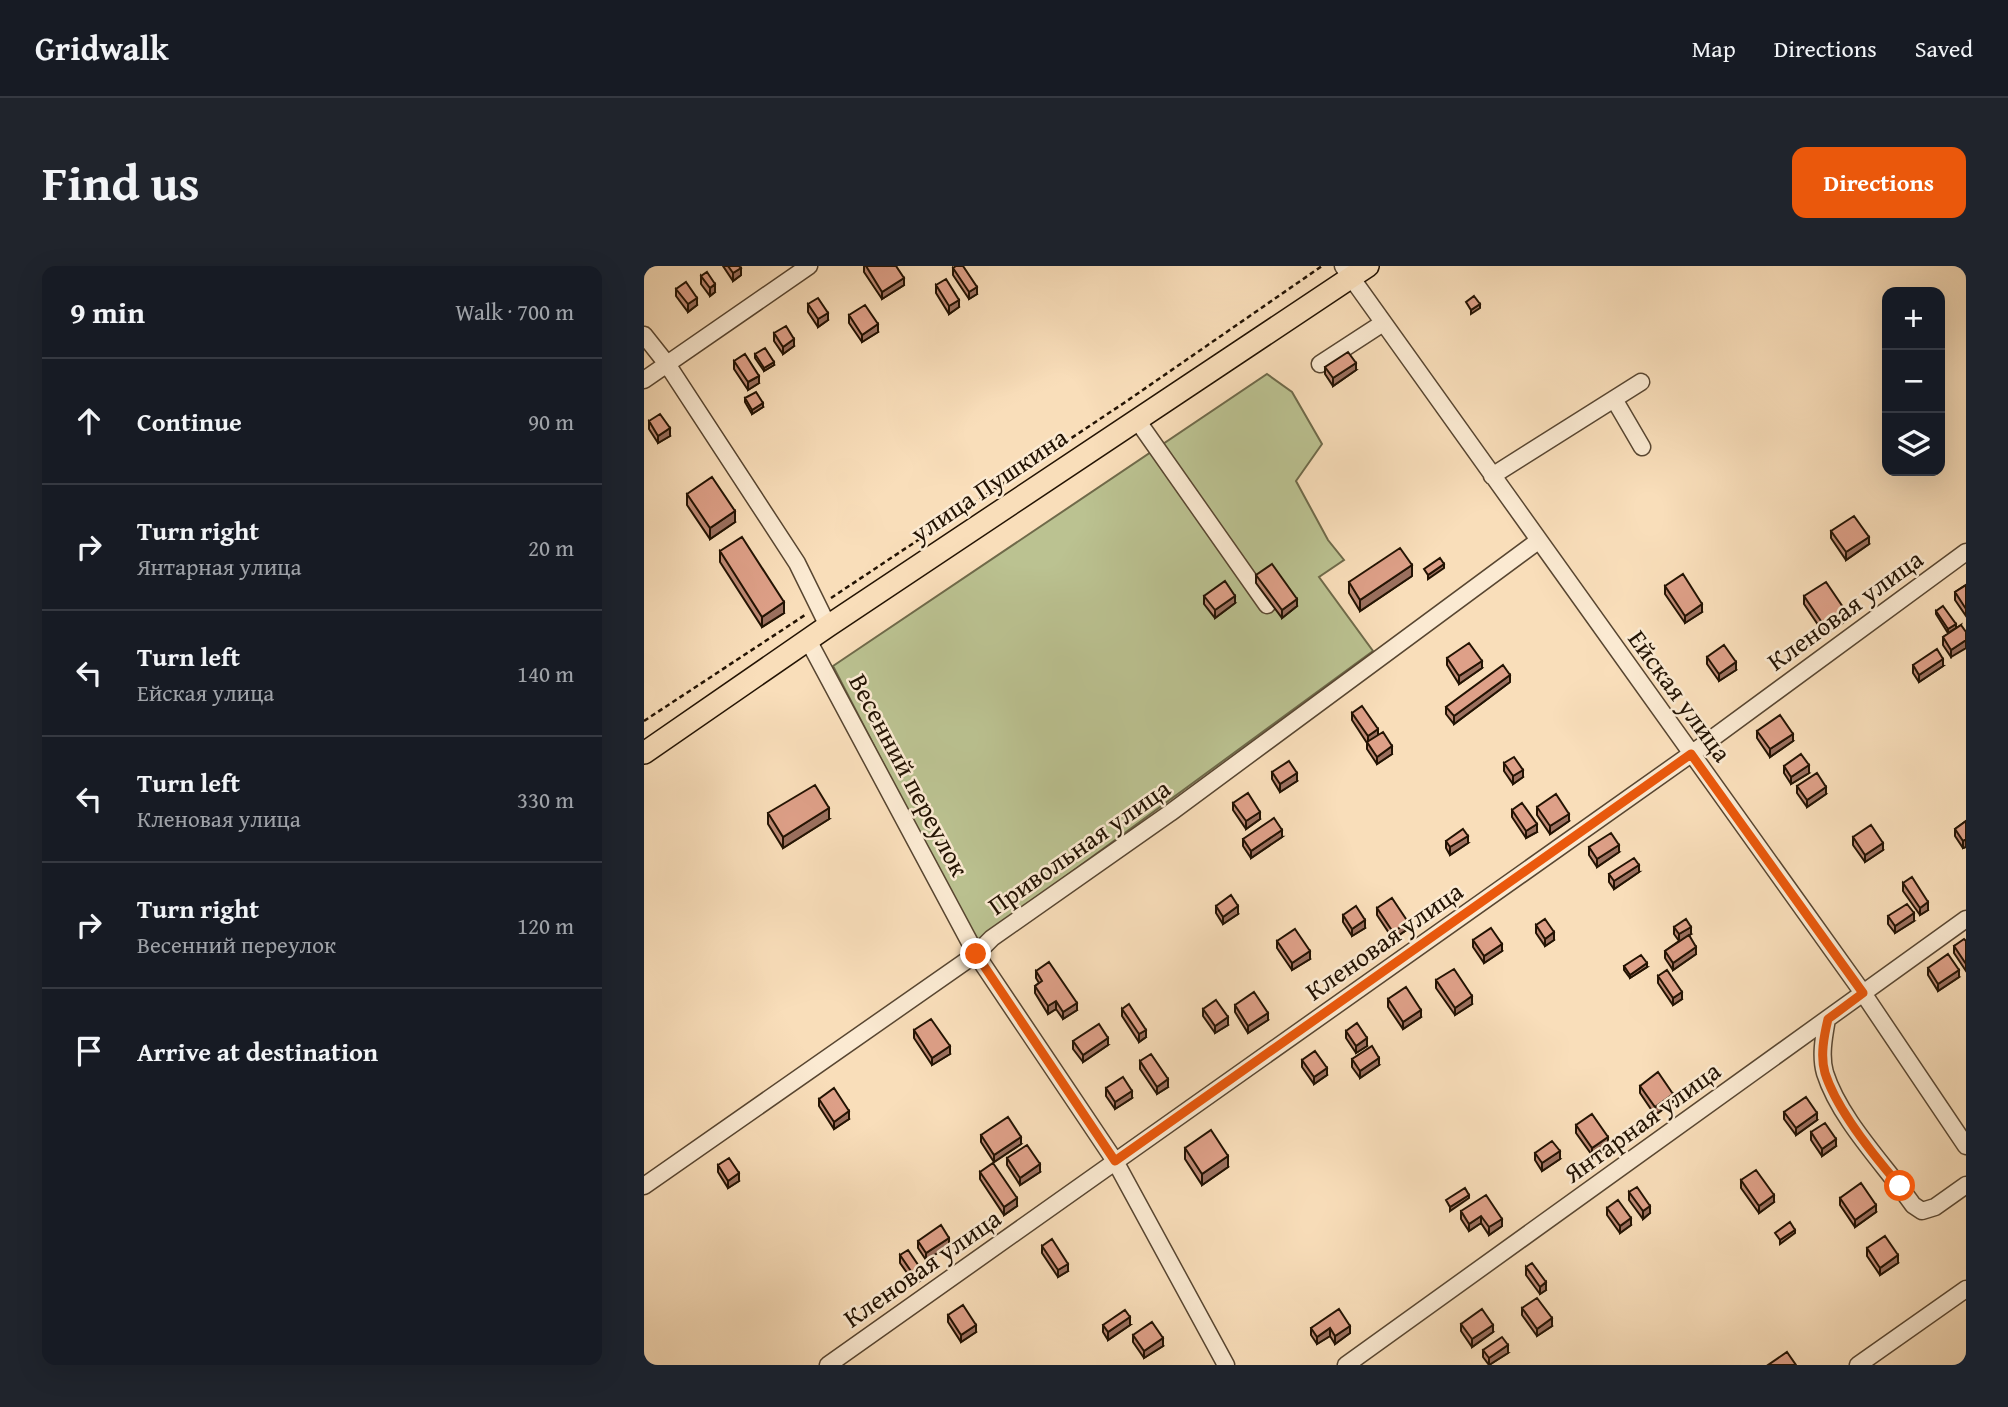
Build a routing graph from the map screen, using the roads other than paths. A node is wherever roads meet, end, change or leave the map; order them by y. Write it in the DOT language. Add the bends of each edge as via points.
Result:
graph roads {
  1 [pos="809,266"];
  2 [pos="1354,270"];
  3 [pos="1383,323"];
  4 [pos="644,335"];
  5 [pos="667,364"];
  6 [pos="1321,365"];
  7 [pos="644,380"];
  8 [pos="1641,382"];
  9 [pos="1614,400"];
  10 [pos="1137,420"];
  11 [pos="1642,447"];
  12 [pos="1492,476"];
  13 [pos="1538,541"];
  14 [pos="1966,551"];
  15 [pos="1267,605"];
  16 [pos="828,626"];
  17 [pos="808,640"];
  18 [pos="644,753"];
  19 [pos="1691,754"];
  20 [pos="1966,919"];
  21 [pos="976,954"];
  22 [pos="1863,993"];
  23 [pos="1828,1019"];
  24 [pos="1966,1146"];
  25 [pos="1115,1161"];
  26 [pos="1966,1185"];
  27 [pos="644,1186"];
  28 [pos="1966,1289"];
  29 [pos="828,1365"];
  30 [pos="1226,1365"];
  31 [pos="1346,1365"];
  32 [pos="1858,1365"];
  1 -- 5 [label="street"];
  2 -- 3 [label="street, Ейская улица"];
  2 -- 10 [label="main road, улица Пушкина"];
  3 -- 6 [label="street"];
  3 -- 12 [label="street, Ейская улица"];
  4 -- 5 [label="street"];
  5 -- 7 [label="street"];
  5 -- 16 [label="street" via="797,563"];
  8 -- 9 [label="street"];
  9 -- 11 [label="street"];
  9 -- 12 [label="street"];
  10 -- 15 [label="street"];
  10 -- 16 [label="main road, улица Пушкина"];
  12 -- 13 [label="street, Ейская улица"];
  13 -- 19 [label="street, Ейская улица"];
  13 -- 21 [label="street, Привольная улица"];
  14 -- 19 [label="street, Кленовая улица"];
  16 -- 17 [label="main road, улица Пушкина"];
  17 -- 18 [label="main road, улица Пушкина"];
  17 -- 21 [label="street, Весенний переулок"];
  19 -- 22 [label="street, Ейская улица"];
  19 -- 25 [label="street, Кленовая улица"];
  20 -- 22 [label="street, Янтарная улица"];
  21 -- 25 [label="street, Весенний переулок"];
  21 -- 27 [label="street, Привольная улица"];
  22 -- 23 [label="street, Янтарная улица"];
  22 -- 24 [label="street, Ейская улица"];
  23 -- 26 [label="street" via="1825,1072 1857,1130 1913,1205 1922,1211 1935,1207"];
  23 -- 31 [label="street, Янтарная улица"];
  25 -- 29 [label="street, Кленовая улица"];
  25 -- 30 [label="street, Весенний переулок"];
  28 -- 32 [label="street"];
}
